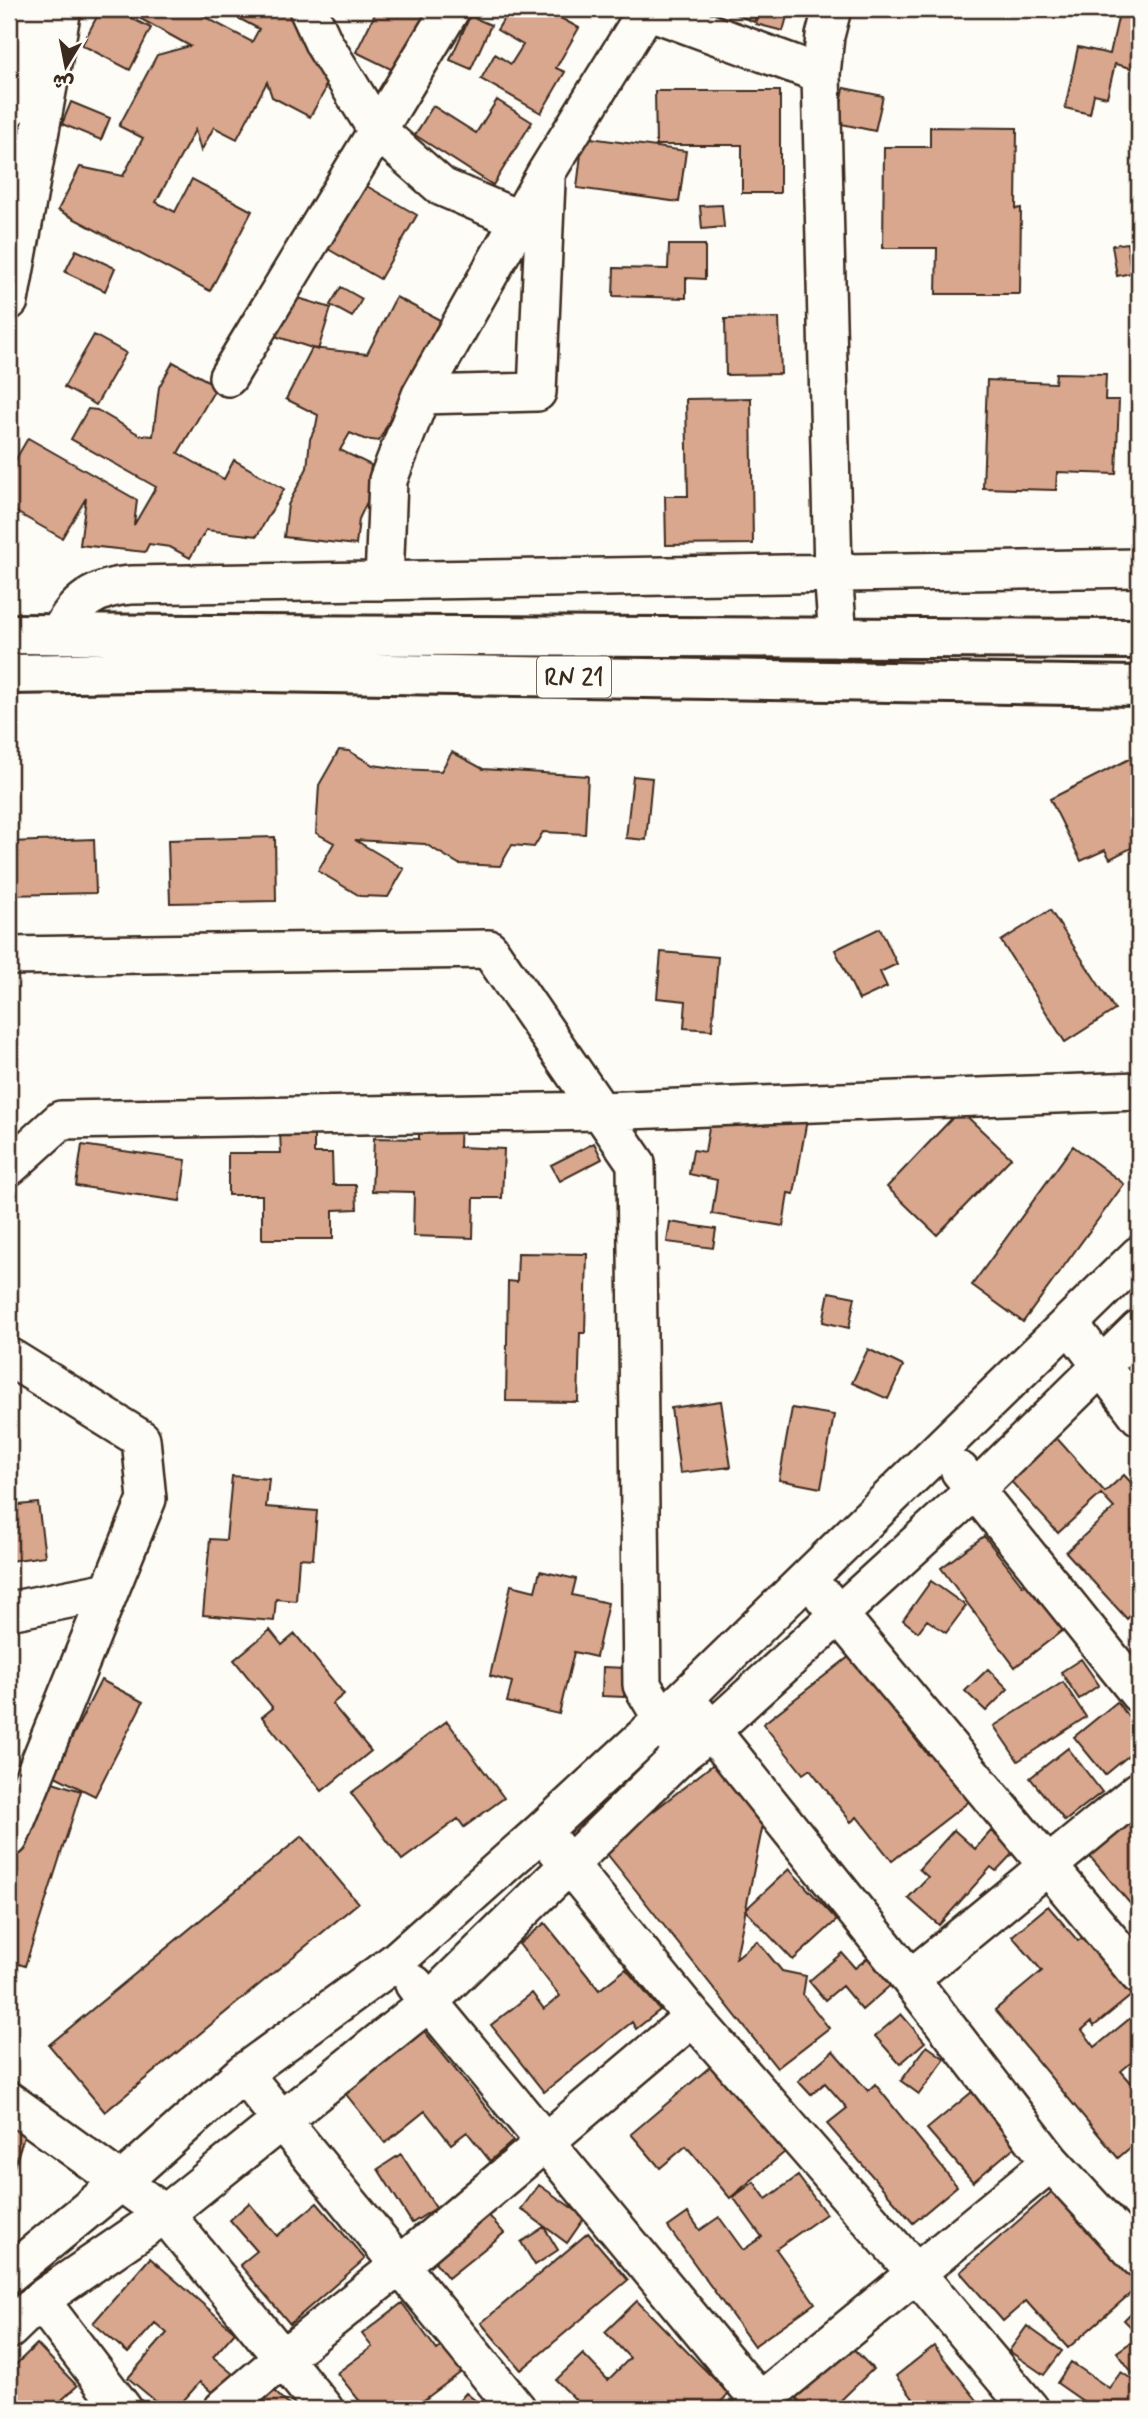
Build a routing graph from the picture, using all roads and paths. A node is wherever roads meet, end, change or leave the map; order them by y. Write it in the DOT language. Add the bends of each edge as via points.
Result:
graph roads {
  1 [pos="28,9"];
  2 [pos="62,9"];
  3 [pos="308,9"];
  4 [pos="451,9"];
  5 [pos="832,9"];
  6 [pos="28,48"];
  7 [pos="821,74"];
  8 [pos="9,108"];
  9 [pos="377,130"];
  10 [pos="546,173"];
  11 [pos="520,220"];
  12 [pos="9,301"];
  13 [pos="228,377"];
  14 [pos="421,396"];
  15 [pos="1139,568"];
  16 [pos="833,572"];
  17 [pos="384,581"];
  18 [pos="60,633"];
  19 [pos="9,634"];
  20 [pos="838,638"];
  21 [pos="1139,639"];
  22 [pos="9,674"];
  23 [pos="1139,686"];
  24 [pos="9,956"];
  25 [pos="1139,1091"];
  26 [pos="600,1111"];
  27 [pos="9,1167"];
  28 [pos="1139,1255"];
  29 [pos="1069,1323"];
  30 [pos="1139,1329"];
  31 [pos="9,1357"];
  32 [pos="1102,1367"];
  33 [pos="1139,1416"];
  34 [pos="941,1448"];
  35 [pos="975,1490"];
  36 [pos="807,1578"];
  37 [pos="109,1591"];
  38 [pos="9,1611"];
  39 [pos="838,1615"];
  40 [pos="1139,1694"];
  41 [pos="674,1708"];
  42 [pos="697,1742"];
  43 [pos="1139,1791"];
  44 [pos="542,1831"];
  45 [pos="9,1838"];
  46 [pos="568,1864"];
  47 [pos="1048,1866"];
  48 [pos="395,1962"];
  49 [pos="1139,1975"];
  50 [pos="910,1979"];
  51 [pos="429,2002"];
  52 [pos="693,2017"];
  53 [pos="243,2073"];
  54 [pos="9,2101"];
  55 [pos="281,2120"];
  56 [pos="545,2143"];
  57 [pos="1051,2162"];
  58 [pos="121,2182"];
  59 [pos="165,2214"];
  60 [pos="1139,2258"];
  61 [pos="400,2265"];
  62 [pos="916,2273"];
  63 [pos="9,2274"];
  64 [pos="40,2300"];
  65 [pos="9,2330"];
  66 [pos="283,2358"];
  67 [pos="759,2407"];
  68 [pos="123,2409"];
  69 [pos="223,2409"];
  70 [pos="324,2409"];
  71 [pos="517,2409"];
  72 [pos="1030,2409"];
  1 -- 6 [label="street"];
  2 -- 6 [label="street"];
  3 -- 9 [label="street"];
  4 -- 9 [label="street"];
  5 -- 7 [label="street"];
  6 -- 8 [label="street"];
  6 -- 12 [label="street"];
  7 -- 10 [label="street" via="647,10"];
  7 -- 16 [label="street"];
  9 -- 11 [label="street" via="442,187"];
  9 -- 13 [label="street"];
  10 -- 11 [label="street"];
  10 -- 14 [label="street" via="537,392"];
  11 -- 14 [label="street"];
  14 -- 17 [label="street" via="388,480"];
  15 -- 16 [label="street"];
  16 -- 17 [label="street"];
  16 -- 20 [label="street"];
  17 -- 18 [label="street" via="116,586 88,597 71,613"];
  18 -- 19 [label="main road, RN 21"];
  18 -- 20 [label="main road, RN 21"];
  20 -- 21 [label="main road, RN 21"];
  22 -- 23 [label="main road, RN 21" via="202,671"];
  24 -- 26 [label="street" via="489,949"];
  25 -- 26 [label="street"];
  26 -- 27 [label="street" via="61,1120"];
  26 -- 41 [label="street" via="636,1163 642,1685"];
  28 -- 29 [label="street"];
  29 -- 32 [label="street"];
  29 -- 34 [label="street"];
  30 -- 32 [label="street"];
  31 -- 37 [label="street" via="141,1439 147,1499"];
  32 -- 33 [label="street"];
  32 -- 35 [label="street"];
  34 -- 35 [label="street"];
  34 -- 36 [label="street"];
  35 -- 39 [label="street"];
  35 -- 40 [label="street"];
  36 -- 39 [label="street"];
  36 -- 41 [label="street"];
  37 -- 38 [label="street"];
  37 -- 45 [label="street"];
  39 -- 42 [label="street"];
  39 -- 47 [label="street"];
  41 -- 42 [label="street"];
  41 -- 44 [label="street"];
  42 -- 46 [label="street"];
  42 -- 50 [label="street"];
  43 -- 47 [label="street"];
  44 -- 46 [label="street"];
  44 -- 48 [label="street"];
  46 -- 51 [label="street"];
  46 -- 52 [label="street"];
  47 -- 49 [label="street"];
  47 -- 50 [label="street"];
  48 -- 51 [label="street"];
  48 -- 53 [label="street"];
  50 -- 57 [label="street"];
  51 -- 55 [label="street"];
  51 -- 56 [label="street"];
  52 -- 56 [label="street"];
  52 -- 62 [label="street"];
  53 -- 55 [label="street"];
  53 -- 58 [label="street"];
  54 -- 58 [label="street"];
  55 -- 59 [label="street"];
  55 -- 61 [label="street"];
  56 -- 61 [label="street"];
  56 -- 67 [label="street"];
  57 -- 60 [label="street"];
  57 -- 62 [label="street"];
  58 -- 59 [label="street"];
  58 -- 63 [label="street"];
  59 -- 64 [label="street"];
  59 -- 66 [label="street"];
  61 -- 66 [label="street"];
  61 -- 71 [label="street"];
  62 -- 67 [label="street"];
  62 -- 72 [label="street"];
  64 -- 65 [label="street"];
  64 -- 68 [label="street"];
  66 -- 69 [label="street"];
  66 -- 70 [label="street"];
}
